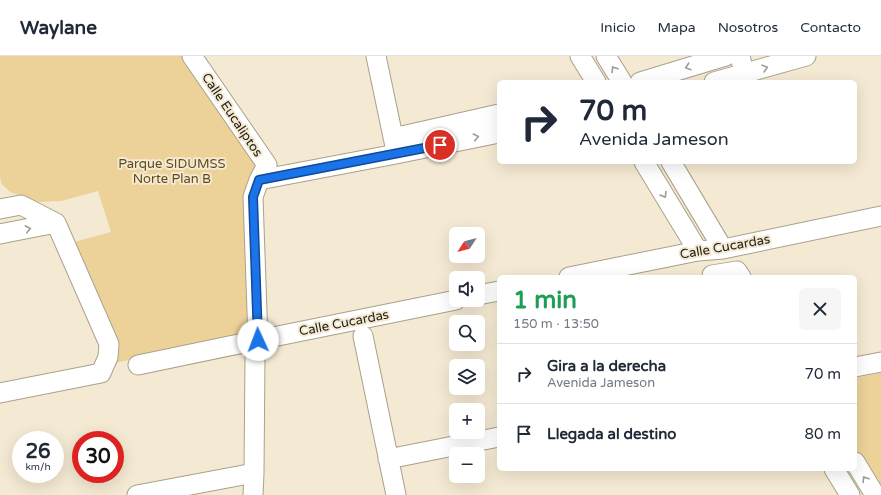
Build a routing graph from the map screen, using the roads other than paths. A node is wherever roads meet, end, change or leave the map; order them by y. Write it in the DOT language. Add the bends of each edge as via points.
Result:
graph roads {
  1 [pos="192,56"];
  2 [pos="376,56"];
  3 [pos="580,56"];
  4 [pos="606,56"];
  5 [pos="726,56"];
  6 [pos="806,56"];
  7 [pos="742,65"];
  8 [pos="595,80"];
  9 [pos="621,80"];
  10 [pos="647,80"];
  11 [pos="717,80"];
  12 [pos="497,115"];
  13 [pos="497,133"];
  14 [pos="395,146"];
  15 [pos="645,164"];
  16 [pos="672,164"];
  17 [pos="259,180"];
  18 [pos="0,209"];
  19 [pos="881,216"];
  20 [pos="56,223"];
  21 [pos="0,234"];
  22 [pos="723,249"];
  23 [pos="698,251"];
  24 [pos="579,275"];
  25 [pos="712,275"];
  26 [pos="740,275"];
  27 [pos="497,291"];
  28 [pos="485,294"];
  29 [pos="449,302"];
  30 [pos="363,336"];
  31 [pos="257,348"];
  32 [pos="881,362"];
  33 [pos="138,365"];
  34 [pos="857,368"];
  35 [pos="0,393"];
  36 [pos="497,438"];
  37 [pos="388,459"];
  38 [pos="857,465"];
  39 [pos="835,471"];
  40 [pos="254,473"];
  41 [pos="136,495"];
  42 [pos="253,495"];
  43 [pos="396,495"];
  44 [pos="850,495"];
  45 [pos="875,495"];
  1 -- 17 [label="street, Calle Eucaliptos" via="267,165"];
  2 -- 14 [label="street"];
  3 -- 8 [label="street"];
  9 -- 4 [label="street, one-way"];
  5 -- 10 [label="street, one-way"];
  7 -- 6 [label="street, one-way"];
  7 -- 11 [label="street"];
  12 -- 14 [label="street"];
  14 -- 13 [label="street, one-way"];
  14 -- 17 [label="street"];
  15 -- 23 [label="street, one-way"];
  16 -- 22 [label="street"];
  17 -- 31 [label="street, Calle Eucaliptos" via="253,197"];
  18 -- 20 [label="street" via="21,205"];
  19 -- 22 [label="street, Calle Cucardas"];
  21 -- 20 [label="street, one-way"];
  20 -- 35 [label="street" via="109,344 108,357 101,373"];
  22 -- 23 [label="street, Calle Cucardas"];
  23 -- 24 [label="street, Calle Cucardas"];
  25 -- 26 [label="street" via="737,271"];
  27 -- 28 [label="street"];
  29 -- 31 [label="street, Calle Cucardas"];
  30 -- 37 [label="street"];
  31 -- 33 [label="street, Calle Cucardas"];
  31 -- 40 [label="street, Calle Eucaliptos"];
  32 -- 34 [label="street"];
  36 -- 37 [label="street"];
  37 -- 43 [label="street"];
  45 -- 38 [label="street, one-way"];
  39 -- 44 [label="street"];
  40 -- 41 [label="street"];
  40 -- 42 [label="street, Calle Eucaliptos"];
}
